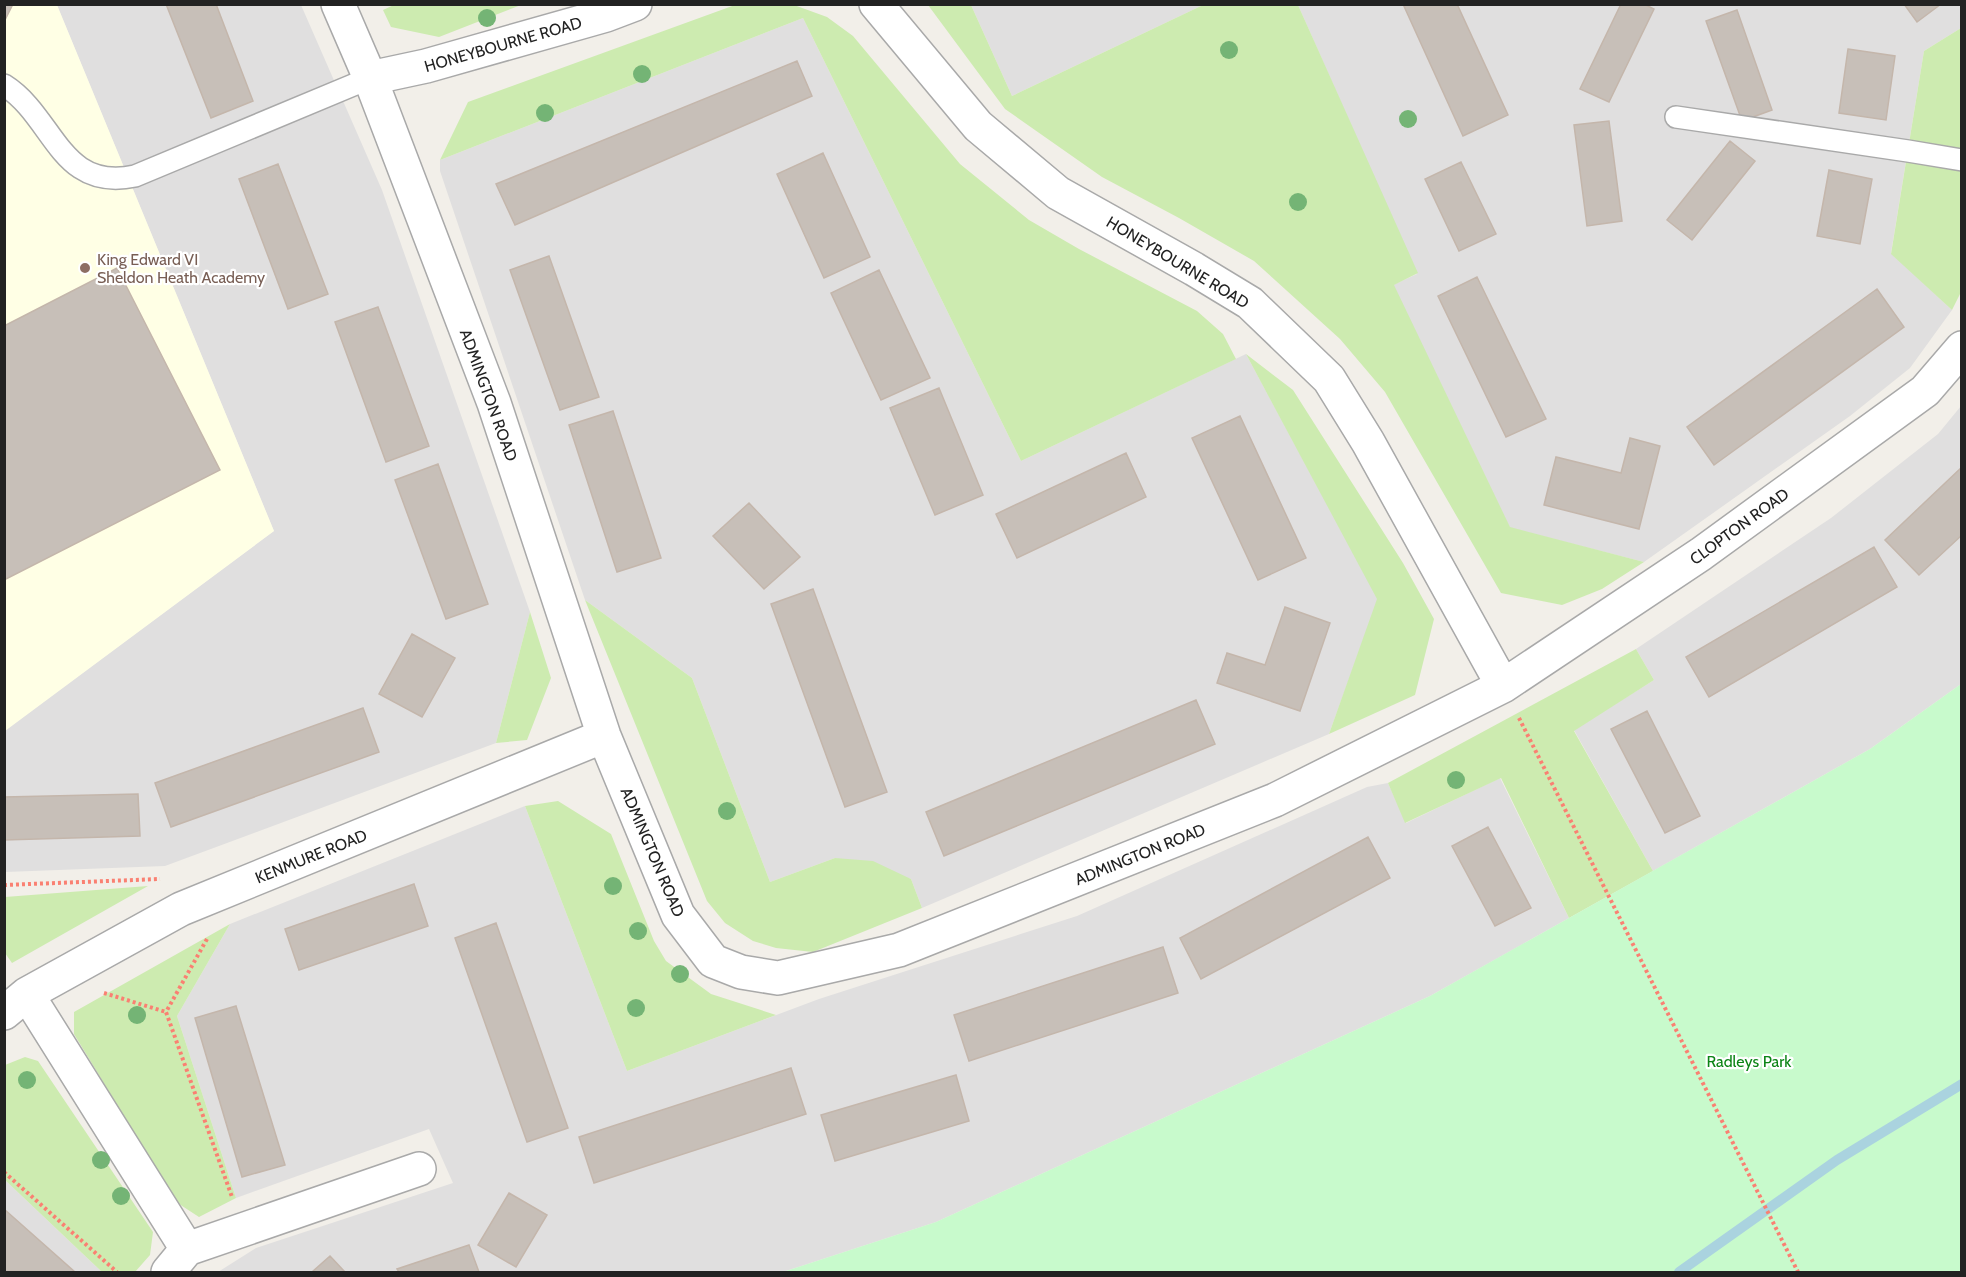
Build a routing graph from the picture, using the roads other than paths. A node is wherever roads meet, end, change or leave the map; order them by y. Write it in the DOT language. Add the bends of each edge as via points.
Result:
graph roads {
  1 [pos="338,4"];
  2 [pos="635,4"];
  3 [pos="876,4"];
  4 [pos="370,78"];
  5 [pos="4,85"];
  6 [pos="1676,117"];
  7 [pos="1962,160"];
  8 [pos="1962,348"];
  9 [pos="1503,686"];
  10 [pos="604,736"];
  11 [pos="16,1003"];
  12 [pos="419,1169"];
  13 [pos="177,1261"];
  1 -- 4 [label="street, ADMINGTON ROAD"];
  2 -- 4 [label="street, HONEYBOURNE ROAD" via="426,66"];
  3 -- 9 [label="street, HONEYBOURNE ROAD" via="978,126 1058,193 1250,303 1329,380 1368,442"];
  4 -- 5 [label="lane" via="118,180 103,179 81,169 64,155 28,106"];
  4 -- 10 [label="street, ADMINGTON ROAD" via="494,403"];
  6 -- 7 [label="lane"];
  8 -- 9 [label="street, CLOPTON ROAD" via="1925,391 1701,554"];
  9 -- 10 [label="street, ADMINGTON ROAD" via="1275,800 1199,831 899,950 778,978 741,972 713,961 678,915"];
  10 -- 11 [label="street, KENMURE ROAD" via="181,909"];
  11 -- 13 [label="street, KENMURE ROAD"];
  12 -- 13 [label="street, KENMURE ROAD" via="244,1230"];
}
